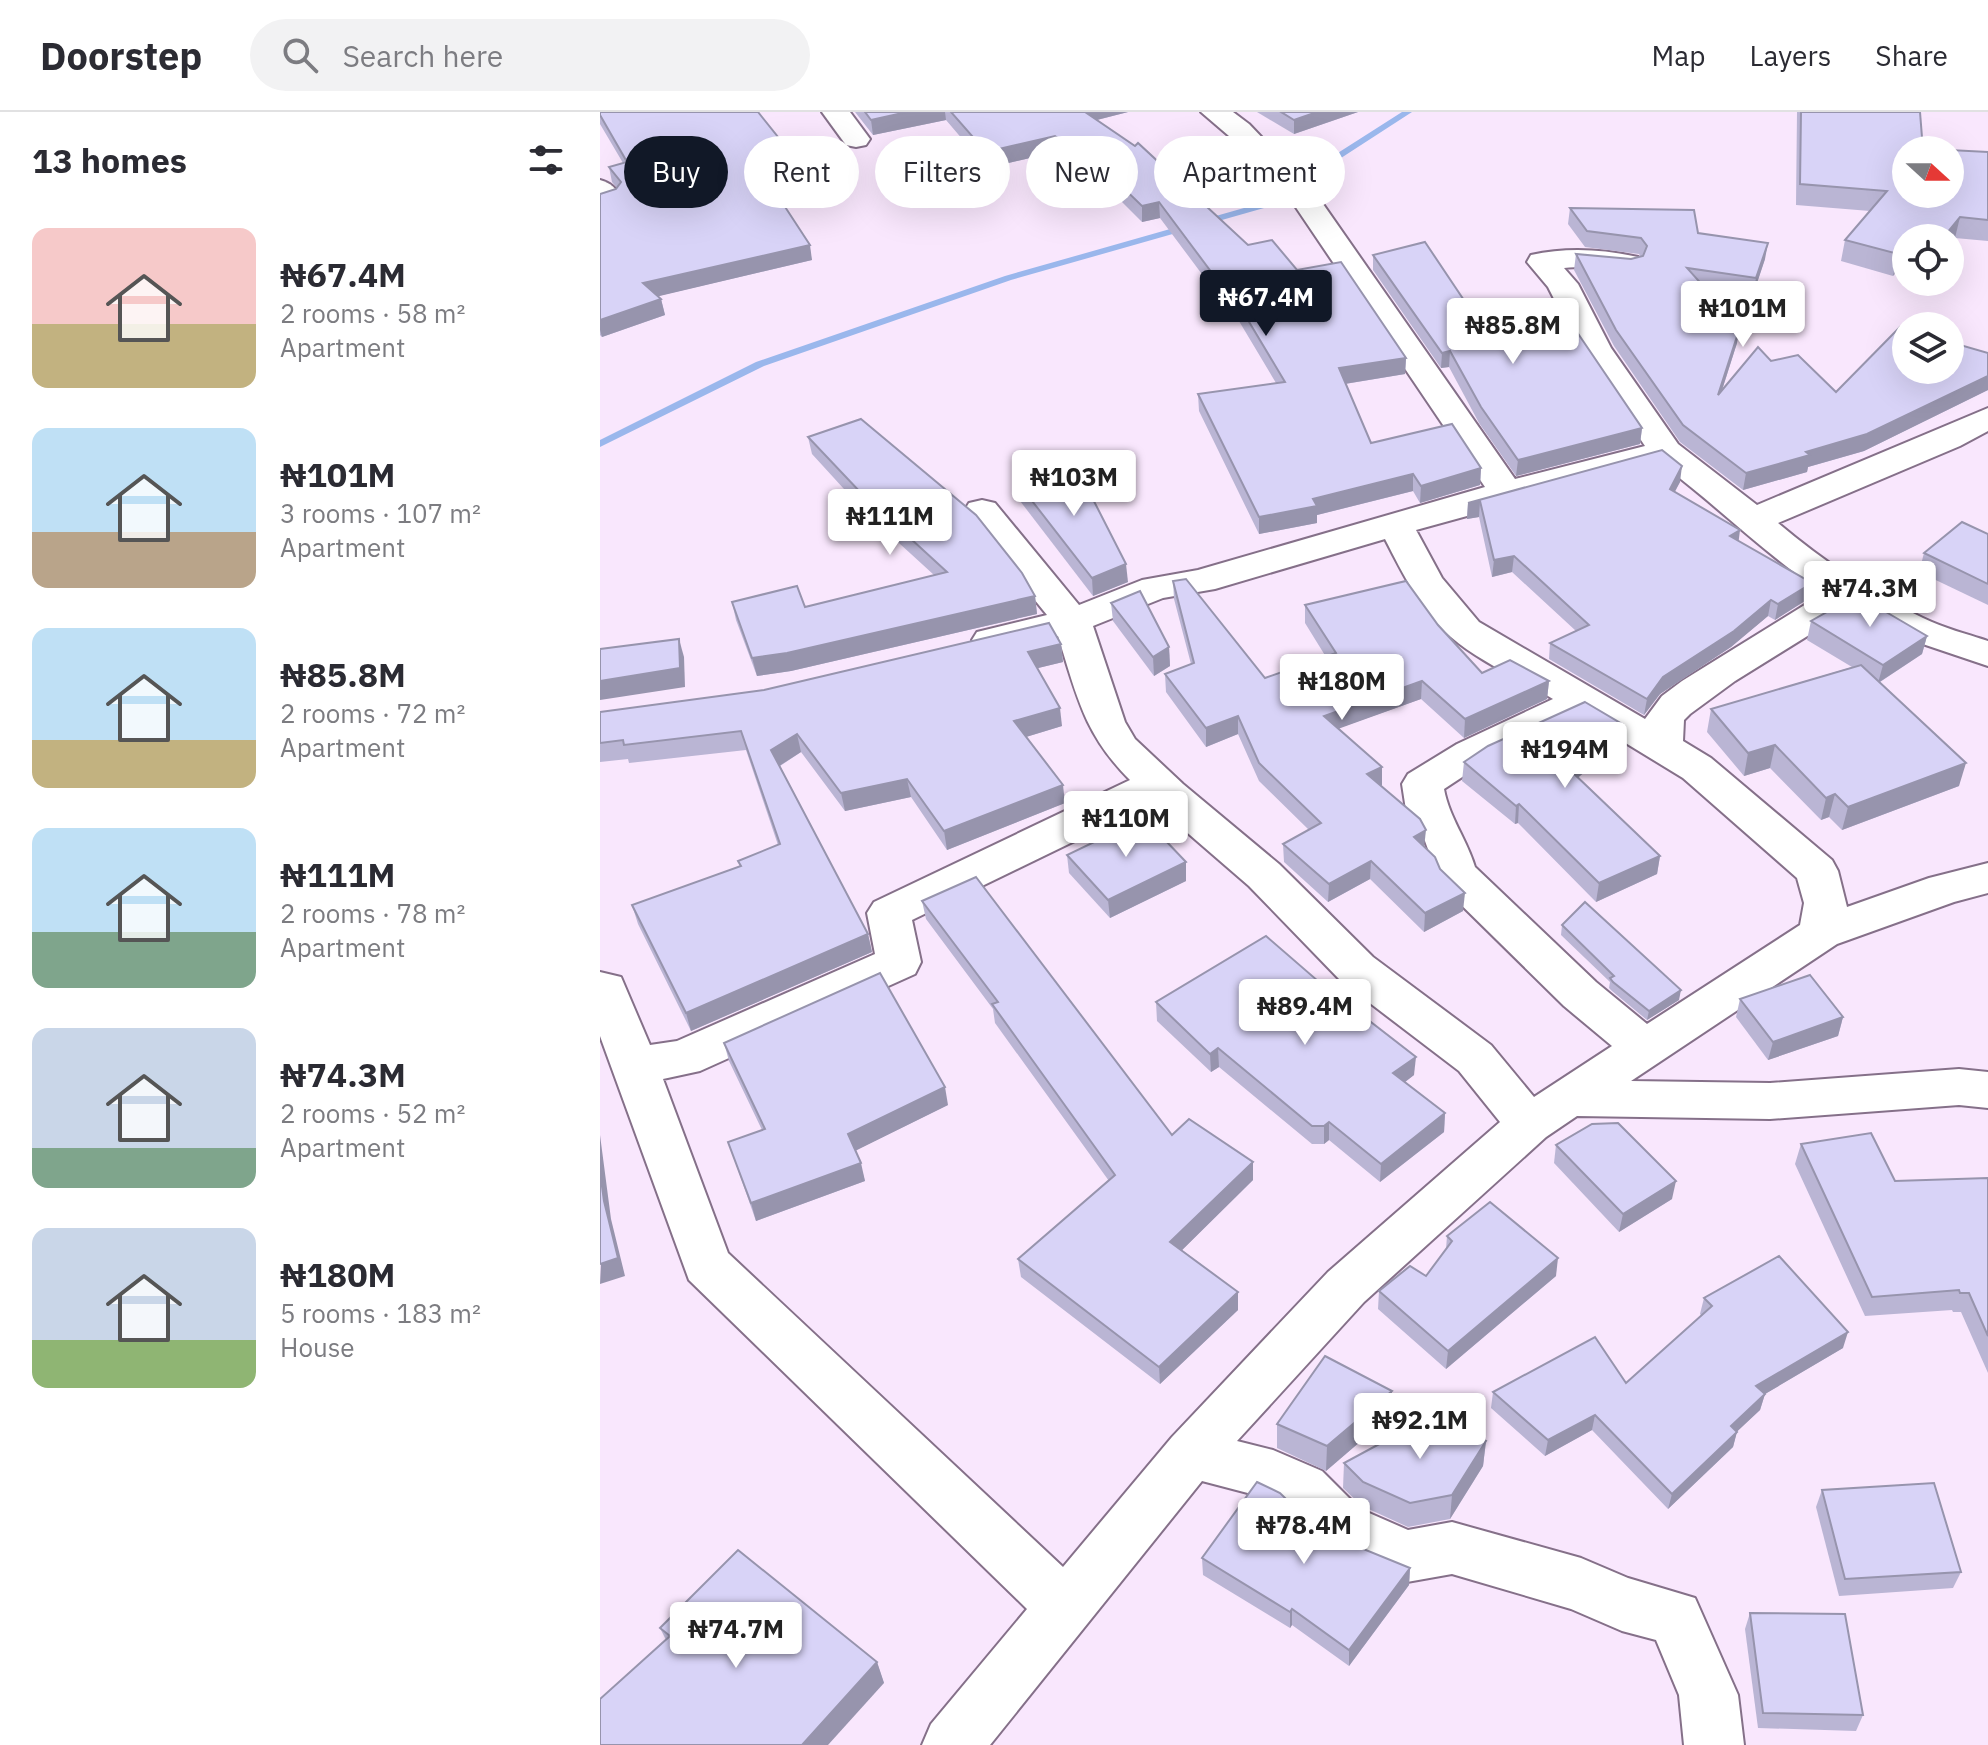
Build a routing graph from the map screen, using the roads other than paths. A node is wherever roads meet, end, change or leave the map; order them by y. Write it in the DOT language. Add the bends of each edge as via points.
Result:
graph roads {
  1 [pos="836,112"];
  2 [pos="1215,112"];
  3 [pos="854,136"];
  4 [pos="600,189"];
  5 [pos="600,198"];
  6 [pos="1627,264"];
  7 [pos="1988,418"];
  8 [pos="1666,451"];
  9 [pos="1506,492"];
  10 [pos="982,511"];
  11 [pos="1753,520"];
  12 [pos="1396,526"];
  13 [pos="1850,593"];
  14 [pos="1072,621"];
  15 [pos="952,649"];
  16 [pos="1988,654"];
  17 [pos="1586,700"];
  18 [pos="1662,747"];
  19 [pos="1157,784"];
  20 [pos="1988,878"];
  21 [pos="1821,933"];
  22 [pos="600,989"];
  23 [pos="1644,1047"];
  24 [pos="634,1065"];
  25 [pos="1988,1090"];
  26 [pos="1548,1111"];
  27 [pos="1191,1454"];
  28 [pos="1065,1607"];
  29 [pos="952,1745"];
  30 [pos="1714,1745"];
  1 -- 3 [label="street"];
  2 -- 9 [label="street" via="1306,200"];
  4 -- 5 [label="street" via="607,197"];
  6 -- 8 [label="street" via="1577,257 1542,262 1562,284 1595,348"];
  7 -- 11 [label="street"];
  8 -- 9 [label="street"];
  8 -- 11 [label="street"];
  9 -- 12 [label="street"];
  10 -- 14 [label="street"];
  11 -- 13 [label="street" via="1807,566"];
  12 -- 14 [label="street" via="1202,581 1155,588"];
  12 -- 17 [label="street" via="1424,580 1466,630"];
  13 -- 16 [label="street" via="1912,628"];
  13 -- 18 [label="street" via="1672,711 1665,717"];
  14 -- 15 [label="street"];
  14 -- 19 [label="street" via="1105,723 1121,748"];
  17 -- 18 [label="street"];
  17 -- 23 [label="street" via="1471,753 1423,784 1427,810 1446,841 1456,874 1580,994"];
  18 -- 21 [label="street" via="1697,768 1817,871 1826,903"];
  19 -- 24 [label="street" via="889,913 899,962 684,1058"];
  19 -- 26 [label="street" via="1264,875 1357,969"];
  20 -- 21 [label="street"];
  21 -- 23 [label="street"];
  22 -- 24 [label="street" via="605,989"];
  23 -- 26 [label="street"];
  24 -- 28 [label="street" via="707,1265"];
  25 -- 26 [label="street" via="1959,1087"];
  26 -- 27 [label="street" via="1346,1287"];
  27 -- 28 [label="street"];
  27 -- 30 [label="street" via="1273,1475 1302,1489 1340,1527 1407,1556 1452,1548 1675,1617 1716,1722"];
  28 -- 29 [label="street"];
}
